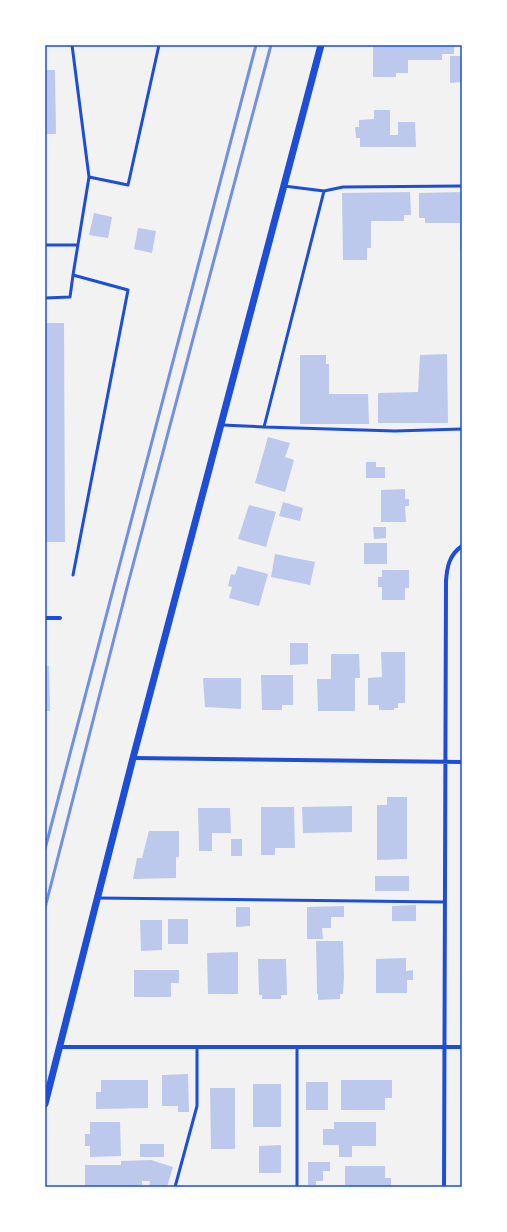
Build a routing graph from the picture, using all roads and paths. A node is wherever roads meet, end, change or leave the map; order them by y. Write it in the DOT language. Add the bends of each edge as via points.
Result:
graph roads {
  1 [pos="72,45"];
  2 [pos="159,45"];
  3 [pos="321,45"];
  4 [pos="89,177"];
  5 [pos="284,186"];
  6 [pos="462,186"];
  7 [pos="324,191"];
  8 [pos="45,245"];
  9 [pos="78,245"];
  10 [pos="73,275"];
  11 [pos="45,298"];
  12 [pos="221,425"];
  13 [pos="264,427"];
  14 [pos="462,429"];
  15 [pos="462,546"];
  16 [pos="73,575"];
  17 [pos="45,618"];
  18 [pos="60,618"];
  19 [pos="133,758"];
  20 [pos="445,762"];
  21 [pos="462,762"];
  22 [pos="98,898"];
  23 [pos="444,902"];
  24 [pos="444,1047"];
  25 [pos="462,1047"];
  26 [pos="60,1048"];
  27 [pos="197,1048"];
  28 [pos="297,1048"];
  29 [pos="45,1104"];
  30 [pos="175,1187"];
  31 [pos="297,1187"];
  32 [pos="444,1187"];
  1 -- 4 [label="lane"];
  2 -- 4 [label="lane" via="128,185"];
  3 -- 5 [label="street"];
  4 -- 9 [label="lane"];
  5 -- 7 [label="lane"];
  5 -- 12 [label="street"];
  6 -- 7 [label="lane" via="343,187"];
  7 -- 13 [label="lane"];
  8 -- 9 [label="lane"];
  9 -- 10 [label="lane"];
  10 -- 11 [label="lane" via="70,297"];
  10 -- 16 [label="lane" via="128,290"];
  12 -- 13 [label="lane"];
  12 -- 19 [label="street"];
  13 -- 14 [label="lane" via="395,431"];
  15 -- 20 [label="street" via="455,551 449,561 446,581"];
  17 -- 18 [label="street"];
  19 -- 20 [label="street"];
  19 -- 22 [label="street"];
  20 -- 21 [label="street"];
  20 -- 23 [label="street"];
  22 -- 23 [label="lane"];
  22 -- 26 [label="street"];
  23 -- 24 [label="street"];
  24 -- 25 [label="street"];
  24 -- 28 [label="street"];
  24 -- 32 [label="street"];
  26 -- 27 [label="street"];
  26 -- 29 [label="street"];
  27 -- 28 [label="street"];
  27 -- 30 [label="lane" via="197,1106"];
  28 -- 31 [label="lane"];
}
